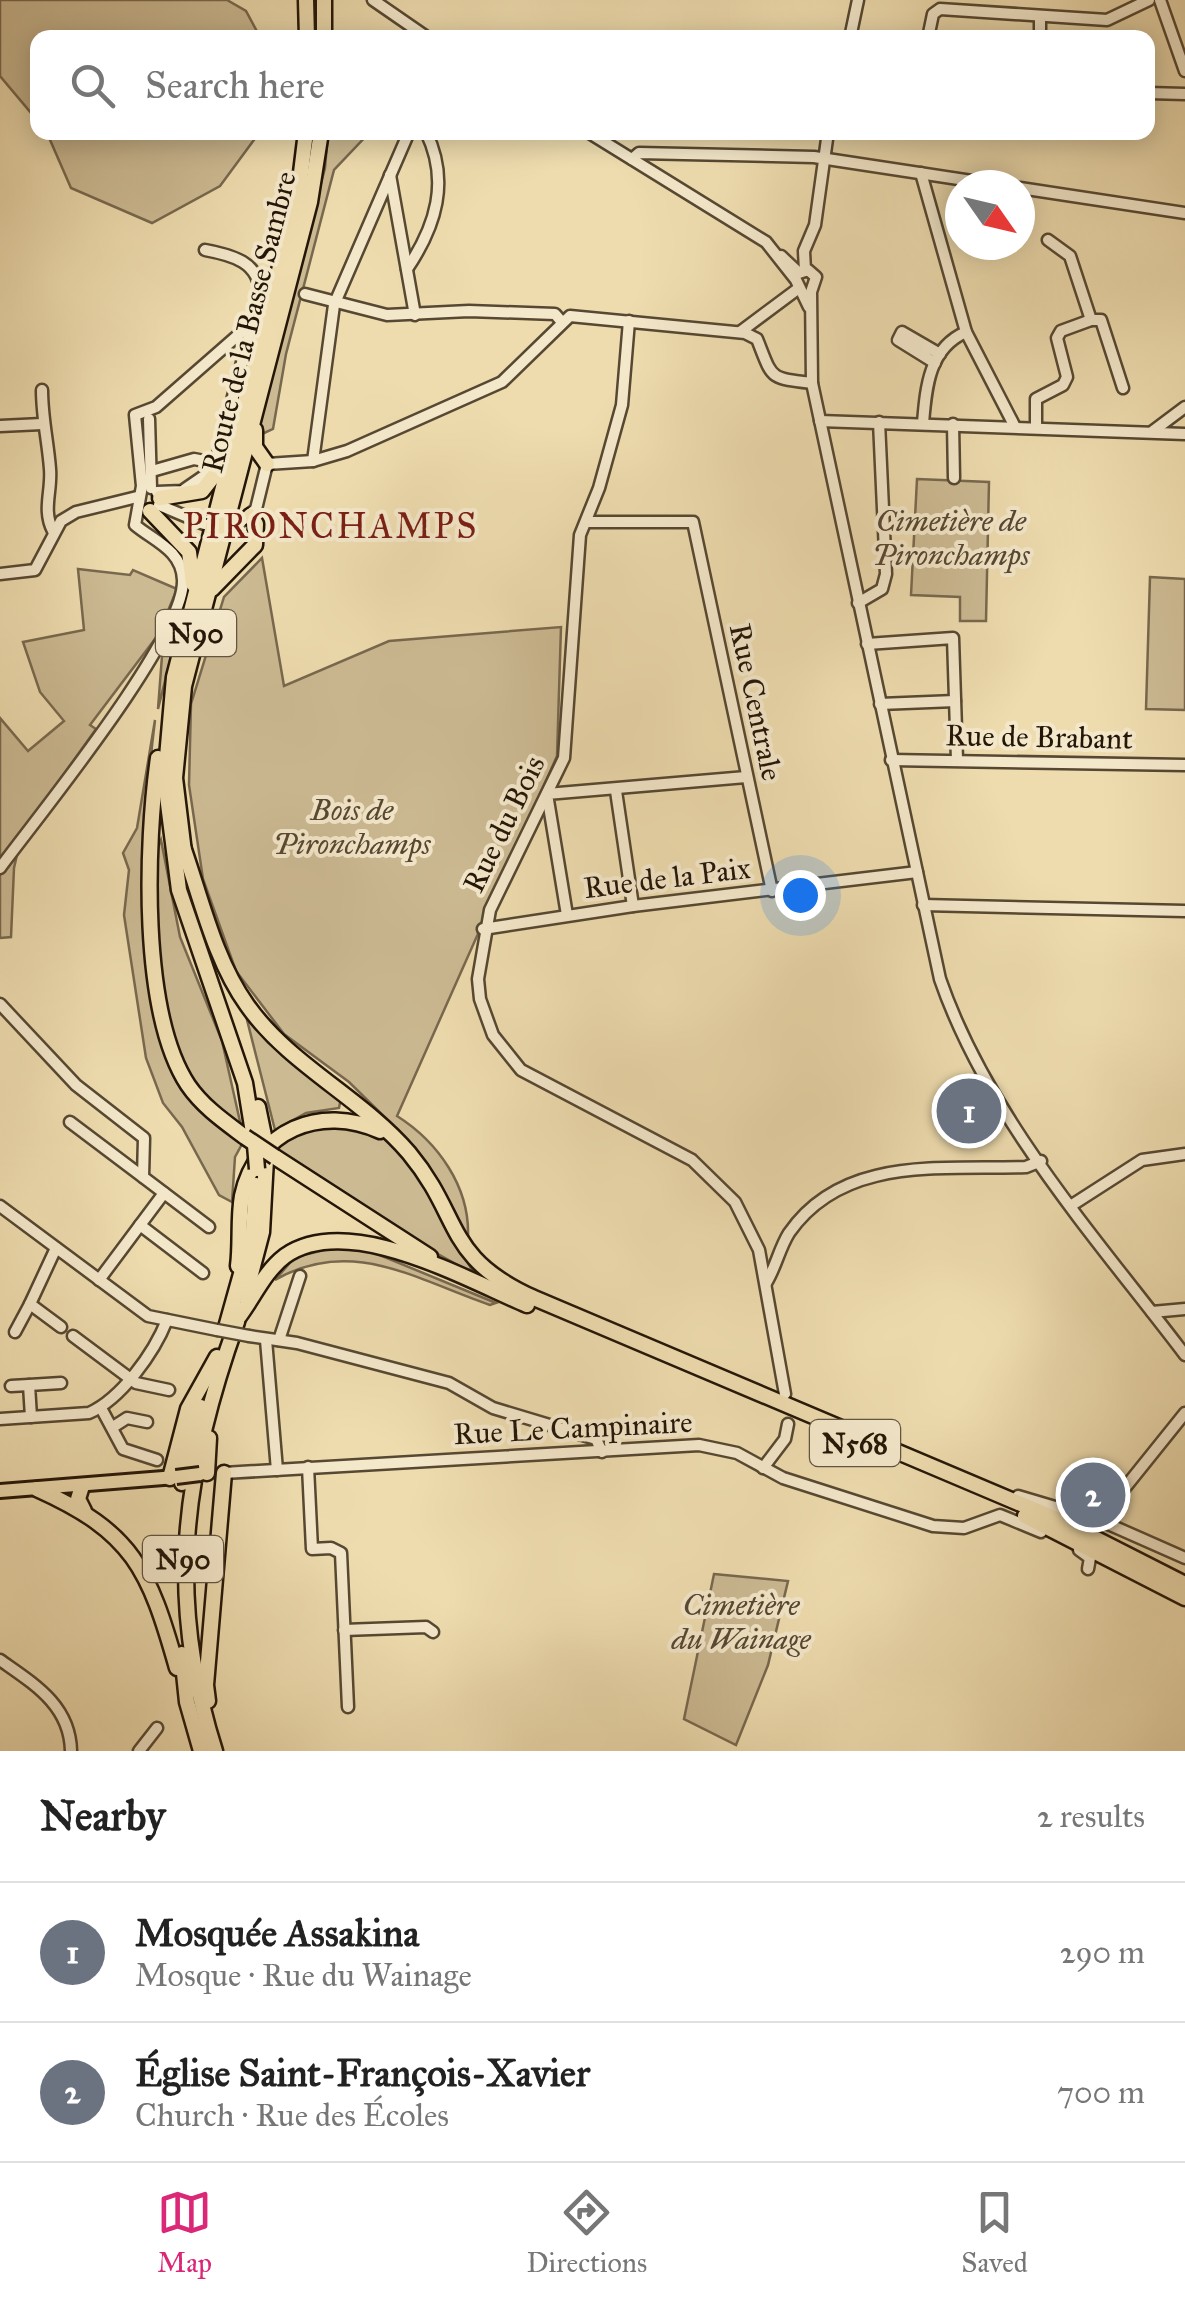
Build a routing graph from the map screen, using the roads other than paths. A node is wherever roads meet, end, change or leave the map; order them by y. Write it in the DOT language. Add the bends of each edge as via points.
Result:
graph roads {
  1 [pos="306,0"];
  2 [pos="324,0"];
  3 [pos="373,0"];
  4 [pos="858,0"];
  5 [pos="1149,0"];
  6 [pos="1160,0"];
  7 [pos="1040,17"];
  8 [pos="307,30"];
  9 [pos="324,30"];
  10 [pos="416,30"];
  11 [pos="852,30"];
  12 [pos="930,30"];
  13 [pos="1040,30"];
  14 [pos="1185,71"];
  15 [pos="1155,93"];
  16 [pos="1185,94"];
  17 [pos="305,140"];
  18 [pos="320,140"];
  19 [pos="405,140"];
  20 [pos="429,140"];
  21 [pos="601,140"];
  22 [pos="826,140"];
  23 [pos="822,158"];
  24 [pos="632,159"];
  25 [pos="921,172"];
  26 [pos="390,174"];
  27 [pos="945,176"];
  28 [pos="1035,190"];
  29 [pos="1185,213"];
  30 [pos="1048,240"];
  31 [pos="205,250"];
  32 [pos="407,269"];
  33 [pos="803,282"];
  34 [pos="305,294"];
  35 [pos="334,305"];
  36 [pos="414,316"];
  37 [pos="1091,320"];
  38 [pos="561,321"];
  39 [pos="630,321"];
  40 [pos="252,323"];
  41 [pos="739,332"];
  42 [pos="966,332"];
  43 [pos="225,346"];
  44 [pos="244,356"];
  45 [pos="265,372"];
  46 [pos="812,383"];
  47 [pos="1123,388"];
  48 [pos="42,390"];
  49 [pos="246,402"];
  50 [pos="1185,407"];
  51 [pos="149,419"];
  52 [pos="820,422"];
  53 [pos="880,422"];
  54 [pos="923,423"];
  55 [pos="42,424"];
  56 [pos="953,424"];
  57 [pos="1014,425"];
  58 [pos="0,426"];
  59 [pos="1036,426"];
  60 [pos="1152,432"];
  61 [pos="1185,434"];
  62 [pos="313,461"];
  63 [pos="215,463"];
  64 [pos="268,464"];
  65 [pos="152,471"];
  66 [pos="954,478"];
  67 [pos="149,500"];
  68 [pos="250,516"];
  69 [pos="586,522"];
  70 [pos="204,524"];
  71 [pos="234,528"];
  72 [pos="53,531"];
  73 [pos="0,574"];
  74 [pos="858,603"];
  75 [pos="867,644"];
  76 [pos="190,656"];
  77 [pos="174,677"];
  78 [pos="955,701"];
  79 [pos="880,704"];
  80 [pos="169,709"];
  81 [pos="891,760"];
  82 [pos="957,760"];
  83 [pos="1185,764"];
  84 [pos="746,777"];
  85 [pos="616,791"];
  86 [pos="547,794"];
  87 [pos="182,844"];
  88 [pos="0,868"];
  89 [pos="917,872"];
  90 [pos="772,890"];
  91 [pos="924,905"];
  92 [pos="633,906"];
  93 [pos="1185,912"];
  94 [pos="568,915"];
  95 [pos="483,930"];
  96 [pos="0,1004"];
  97 [pos="70,1122"];
  98 [pos="255,1139"];
  99 [pos="398,1141"];
  100 [pos="1185,1154"];
  101 [pos="1041,1161"];
  102 [pos="266,1162"];
  103 [pos="143,1176"];
  104 [pos="164,1193"];
  105 [pos="1072,1204"];
  106 [pos="0,1206"];
  107 [pos="140,1226"];
  108 [pos="209,1228"];
  109 [pos="755,1242"];
  110 [pos="781,1246"];
  111 [pos="56,1248"];
  112 [pos="203,1273"];
  113 [pos="300,1276"];
  114 [pos="99,1280"];
  115 [pos="766,1284"];
  116 [pos="497,1292"];
  117 [pos="236,1297"];
  118 [pos="526,1300"];
  119 [pos="30,1304"];
  120 [pos="1185,1308"];
  121 [pos="1152,1312"];
  122 [pos="238,1318"];
  123 [pos="167,1320"];
  124 [pos="61,1327"];
  125 [pos="15,1332"];
  126 [pos="74,1336"];
  127 [pos="273,1340"];
  128 [pos="1185,1355"];
  129 [pos="220,1363"];
  130 [pos="128,1378"];
  131 [pos="61,1384"];
  132 [pos="29,1385"];
  133 [pos="11,1386"];
  134 [pos="170,1390"];
  135 [pos="784,1394"];
  136 [pos="101,1408"];
  137 [pos="1185,1414"];
  138 [pos="31,1417"];
  139 [pos="0,1419"];
  140 [pos="147,1422"];
  141 [pos="788,1424"];
  142 [pos="112,1427"];
  143 [pos="602,1452"];
  144 [pos="158,1460"];
  145 [pos="308,1467"];
  146 [pos="764,1468"];
  147 [pos="277,1470"];
  148 [pos="224,1473"];
  149 [pos="203,1474"];
  150 [pos="173,1478"];
  151 [pos="82,1486"];
  152 [pos="36,1489"];
  153 [pos="0,1491"];
  154 [pos="1018,1496"];
  155 [pos="86,1512"];
  156 [pos="1099,1520"];
  157 [pos="1185,1558"];
  158 [pos="1088,1569"];
  159 [pos="1185,1584"];
  160 [pos="1185,1598"];
  161 [pos="344,1630"];
  162 [pos="433,1632"];
  163 [pos="0,1660"];
  164 [pos="187,1702"];
  165 [pos="348,1707"];
  166 [pos="157,1728"];
  167 [pos="72,1751"];
  168 [pos="139,1751"];
  169 [pos="202,1751"];
  170 [pos="216,1751"];
  1 -- 8 [label="highway"];
  2 -- 9 [label="highway"];
  3 -- 10 [label="street"];
  4 -- 11 [label="street"];
  5 -- 7 [label="street" via="1117,20"];
  6 -- 14 [label="street"];
  7 -- 12 [label="street" via="940,9"];
  7 -- 13 [label="street"];
  15 -- 16 [label="street"];
  17 -- 49 [label="highway, Route de la Basse Sambre / N90" via="298,196"];
  18 -- 45 [label="highway, Route de la Basse Sambre / N90"];
  19 -- 26 [label="street"];
  20 -- 32 [label="street" via="439,164 437,204"];
  21 -- 24 [label="street"];
  22 -- 23 [label="street"];
  23 -- 24 [label="street" via="639,153"];
  23 -- 25 [label="street"];
  23 -- 33 [label="street"];
  24 -- 33 [label="street" via="778,253"];
  25 -- 27 [label="street"];
  25 -- 42 [label="street"];
  26 -- 32 [label="street"];
  26 -- 35 [label="street"];
  28 -- 29 [label="street"];
  30 -- 37 [label="street" via="1070,256"];
  31 -- 40 [label="street" via="248,264 260,280"];
  32 -- 36 [label="street"];
  33 -- 41 [label="street"];
  33 -- 46 [label="street" via="812,318"];
  34 -- 35 [label="street"];
  35 -- 36 [label="street"];
  35 -- 62 [label="street"];
  36 -- 38 [label="street" via="468,310 555,314"];
  37 -- 47 [label="street" via="1101,320"];
  37 -- 59 [label="street" via="1057,338 1068,377 1036,399"];
  38 -- 39 [label="street"];
  38 -- 62 [label="street" via="502,382"];
  39 -- 41 [label="street"];
  39 -- 69 [label="street, Rue du Bois" via="622,405"];
  40 -- 43 [label="street"];
  40 -- 44 [label="street"];
  41 -- 46 [label="street" via="757,339 777,380"];
  42 -- 54 [label="street" via="948,340 926,378"];
  42 -- 57 [label="street"];
  43 -- 44 [label="street" via="238,347"];
  43 -- 67 [label="street" via="156,407 135,414"];
  44 -- 63 [label="street"];
  45 -- 64 [label="highway" via="253,438"];
  45 -- 76 [label="highway, Route de la Basse Sambre / N90"];
  46 -- 52 [label="street"];
  48 -- 55 [label="street"];
  49 -- 67 [label="highway" via="215,479 190,496"];
  49 -- 77 [label="highway, Route de la Basse Sambre / N90"];
  50 -- 60 [label="street"];
  51 -- 65 [label="street"];
  52 -- 53 [label="street"];
  52 -- 74 [label="street"];
  53 -- 54 [label="street"];
  53 -- 74 [label="street" via="886,574 882,590"];
  54 -- 56 [label="street"];
  55 -- 58 [label="street"];
  55 -- 72 [label="street"];
  56 -- 57 [label="street"];
  56 -- 66 [label="street"];
  57 -- 59 [label="street"];
  59 -- 60 [label="street"];
  60 -- 61 [label="street"];
  62 -- 64 [label="street"];
  63 -- 65 [label="street" via="194,459"];
  63 -- 67 [label="street" via="203,480"];
  64 -- 68 [label="street"];
  65 -- 67 [label="street"];
  67 -- 70 [label="street"];
  67 -- 72 [label="street" via="76,512"];
  67 -- 77 [label="highway" via="182,540 194,569"];
  67 -- 88 [label="street" via="150,536 172,552 183,580 166,636"];
  68 -- 71 [label="street"];
  68 -- 76 [label="highway" via="255,545 213,588"];
  69 -- 84 [label="street, Rue Centrale" via="693,522"];
  69 -- 86 [label="street, Rue du Bois" via="564,758"];
  72 -- 73 [label="street" via="35,570"];
  74 -- 75 [label="street"];
  75 -- 78 [label="street" via="953,638"];
  75 -- 79 [label="street"];
  76 -- 87 [label="highway, Route de la Basse Sambre / N90" via="175,778"];
  77 -- 80 [label="highway, Route de la Basse Sambre / N90"];
  78 -- 79 [label="street"];
  78 -- 82 [label="street"];
  79 -- 81 [label="street"];
  80 -- 98 [label="highway, Route de la Basse Sambre / N90" via="165,780 178,890 245,1083"];
  80 -- 98 [label="highway" via="148,857 158,978 186,1082 211,1111"];
  81 -- 82 [label="street, Rue de Brabant"];
  81 -- 89 [label="street"];
  82 -- 83 [label="street, Rue de Brabant"];
  84 -- 85 [label="street"];
  84 -- 90 [label="street, Rue Centrale"];
  85 -- 86 [label="street"];
  85 -- 92 [label="street"];
  86 -- 94 [label="street"];
  86 -- 95 [label="street, Rue du Bois"];
  87 -- 98 [label="highway, Route de la Basse Sambre / N90" via="195,909 253,1080"];
  87 -- 99 [label="highway" via="227,973 247,1006"];
  89 -- 90 [label="street, Rue de la Paix"];
  89 -- 91 [label="street"];
  90 -- 92 [label="street, Rue de la Paix"];
  91 -- 93 [label="street"];
  91 -- 101 [label="street" via="960,1038"];
  92 -- 94 [label="street, Rue de la Paix"];
  94 -- 95 [label="street, Rue de la Paix"];
  95 -- 109 [label="street, Rue du Bois" via="480,999 493,1036 511,1059 532,1078 706,1170 742,1212"];
  96 -- 103 [label="street" via="76,1086 144,1138"];
  97 -- 103 [label="street"];
  98 -- 102 [label="highway, bridge"];
  99 -- 117 [label="highway" via="364,1123 334,1118 302,1124 274,1141 252,1168 242,1199"];
  99 -- 118 [label="highway" via="468,1254"];
  100 -- 105 [label="street" via="1142,1160"];
  101 -- 105 [label="street"];
  101 -- 110 [label="street" via="872,1174 811,1206"];
  102 -- 116 [label="highway"];
  102 -- 117 [label="highway, N90"];
  102 -- 122 [label="highway, N90" via="260,1244"];
  103 -- 104 [label="street"];
  104 -- 107 [label="street"];
  104 -- 108 [label="street"];
  105 -- 121 [label="street"];
  106 -- 111 [label="street"];
  107 -- 112 [label="street"];
  107 -- 114 [label="street"];
  109 -- 110 [label="street"];
  109 -- 115 [label="street, Rue du Bois"];
  110 -- 115 [label="street"];
  111 -- 114 [label="street"];
  111 -- 119 [label="street"];
  113 -- 127 [label="street"];
  114 -- 123 [label="street" via="148,1316"];
  115 -- 135 [label="street, Rue du Bois"];
  116 -- 118 [label="highway"];
  116 -- 122 [label="highway" via="375,1244 330,1239 276,1264"];
  117 -- 129 [label="highway, N90"];
  118 -- 159 [label="highway, N568" via="1060,1521"];
  118 -- 160 [label="highway, N568" via="1024,1515"];
  119 -- 124 [label="street"];
  119 -- 125 [label="street"];
  120 -- 121 [label="street"];
  121 -- 128 [label="street"];
  122 -- 129 [label="highway, N90"];
  123 -- 127 [label="street, bridge"];
  123 -- 130 [label="street"];
  126 -- 130 [label="street"];
  127 -- 143 [label="street" via="450,1383 492,1408 596,1438"];
  127 -- 147 [label="street"];
  129 -- 149 [label="highway"];
  129 -- 150 [label="highway" via="188,1408"];
  129 -- 164 [label="highway, N90" via="184,1462 174,1567"];
  129 -- 170 [label="highway, N90" via="193,1466 182,1566 192,1663"];
  130 -- 134 [label="street"];
  130 -- 136 [label="street"];
  131 -- 132 [label="street"];
  132 -- 133 [label="street"];
  132 -- 138 [label="street"];
  136 -- 138 [label="street"];
  136 -- 142 [label="street"];
  137 -- 156 [label="street"];
  138 -- 139 [label="street"];
  140 -- 142 [label="street" via="128,1418"];
  141 -- 146 [label="street"];
  142 -- 144 [label="street" via="123,1449"];
  143 -- 145 [label="street, Rue Le Campinaire"];
  143 -- 146 [label="street, Rue Le Campinaire" via="699,1446 737,1453"];
  145 -- 147 [label="street, Rue Le Campinaire"];
  145 -- 161 [label="street" via="312,1549 341,1554"];
  146 -- 158 [label="street, Rue Le Campinaire" via="934,1526 964,1528 1007,1516 1086,1553"];
  147 -- 148 [label="street, Rue Le Campinaire"];
  148 -- 149 [label="main road, Rue Le Campinaire"];
  148 -- 170 [label="highway" via="206,1685"];
  149 -- 150 [label="main road, Rue Le Campinaire, bridge"];
  150 -- 151 [label="main road"];
  151 -- 152 [label="main road"];
  151 -- 155 [label="highway" via="78,1503"];
  152 -- 153 [label="main road"];
  152 -- 155 [label="highway"];
  154 -- 156 [label="street"];
  155 -- 164 [label="highway" via="119,1538 146,1574"];
  156 -- 157 [label="street"];
  161 -- 162 [label="street"];
  161 -- 165 [label="street"];
  163 -- 167 [label="street" via="56,1704"];
  164 -- 169 [label="highway, N90"];
  166 -- 168 [label="street"];
}
